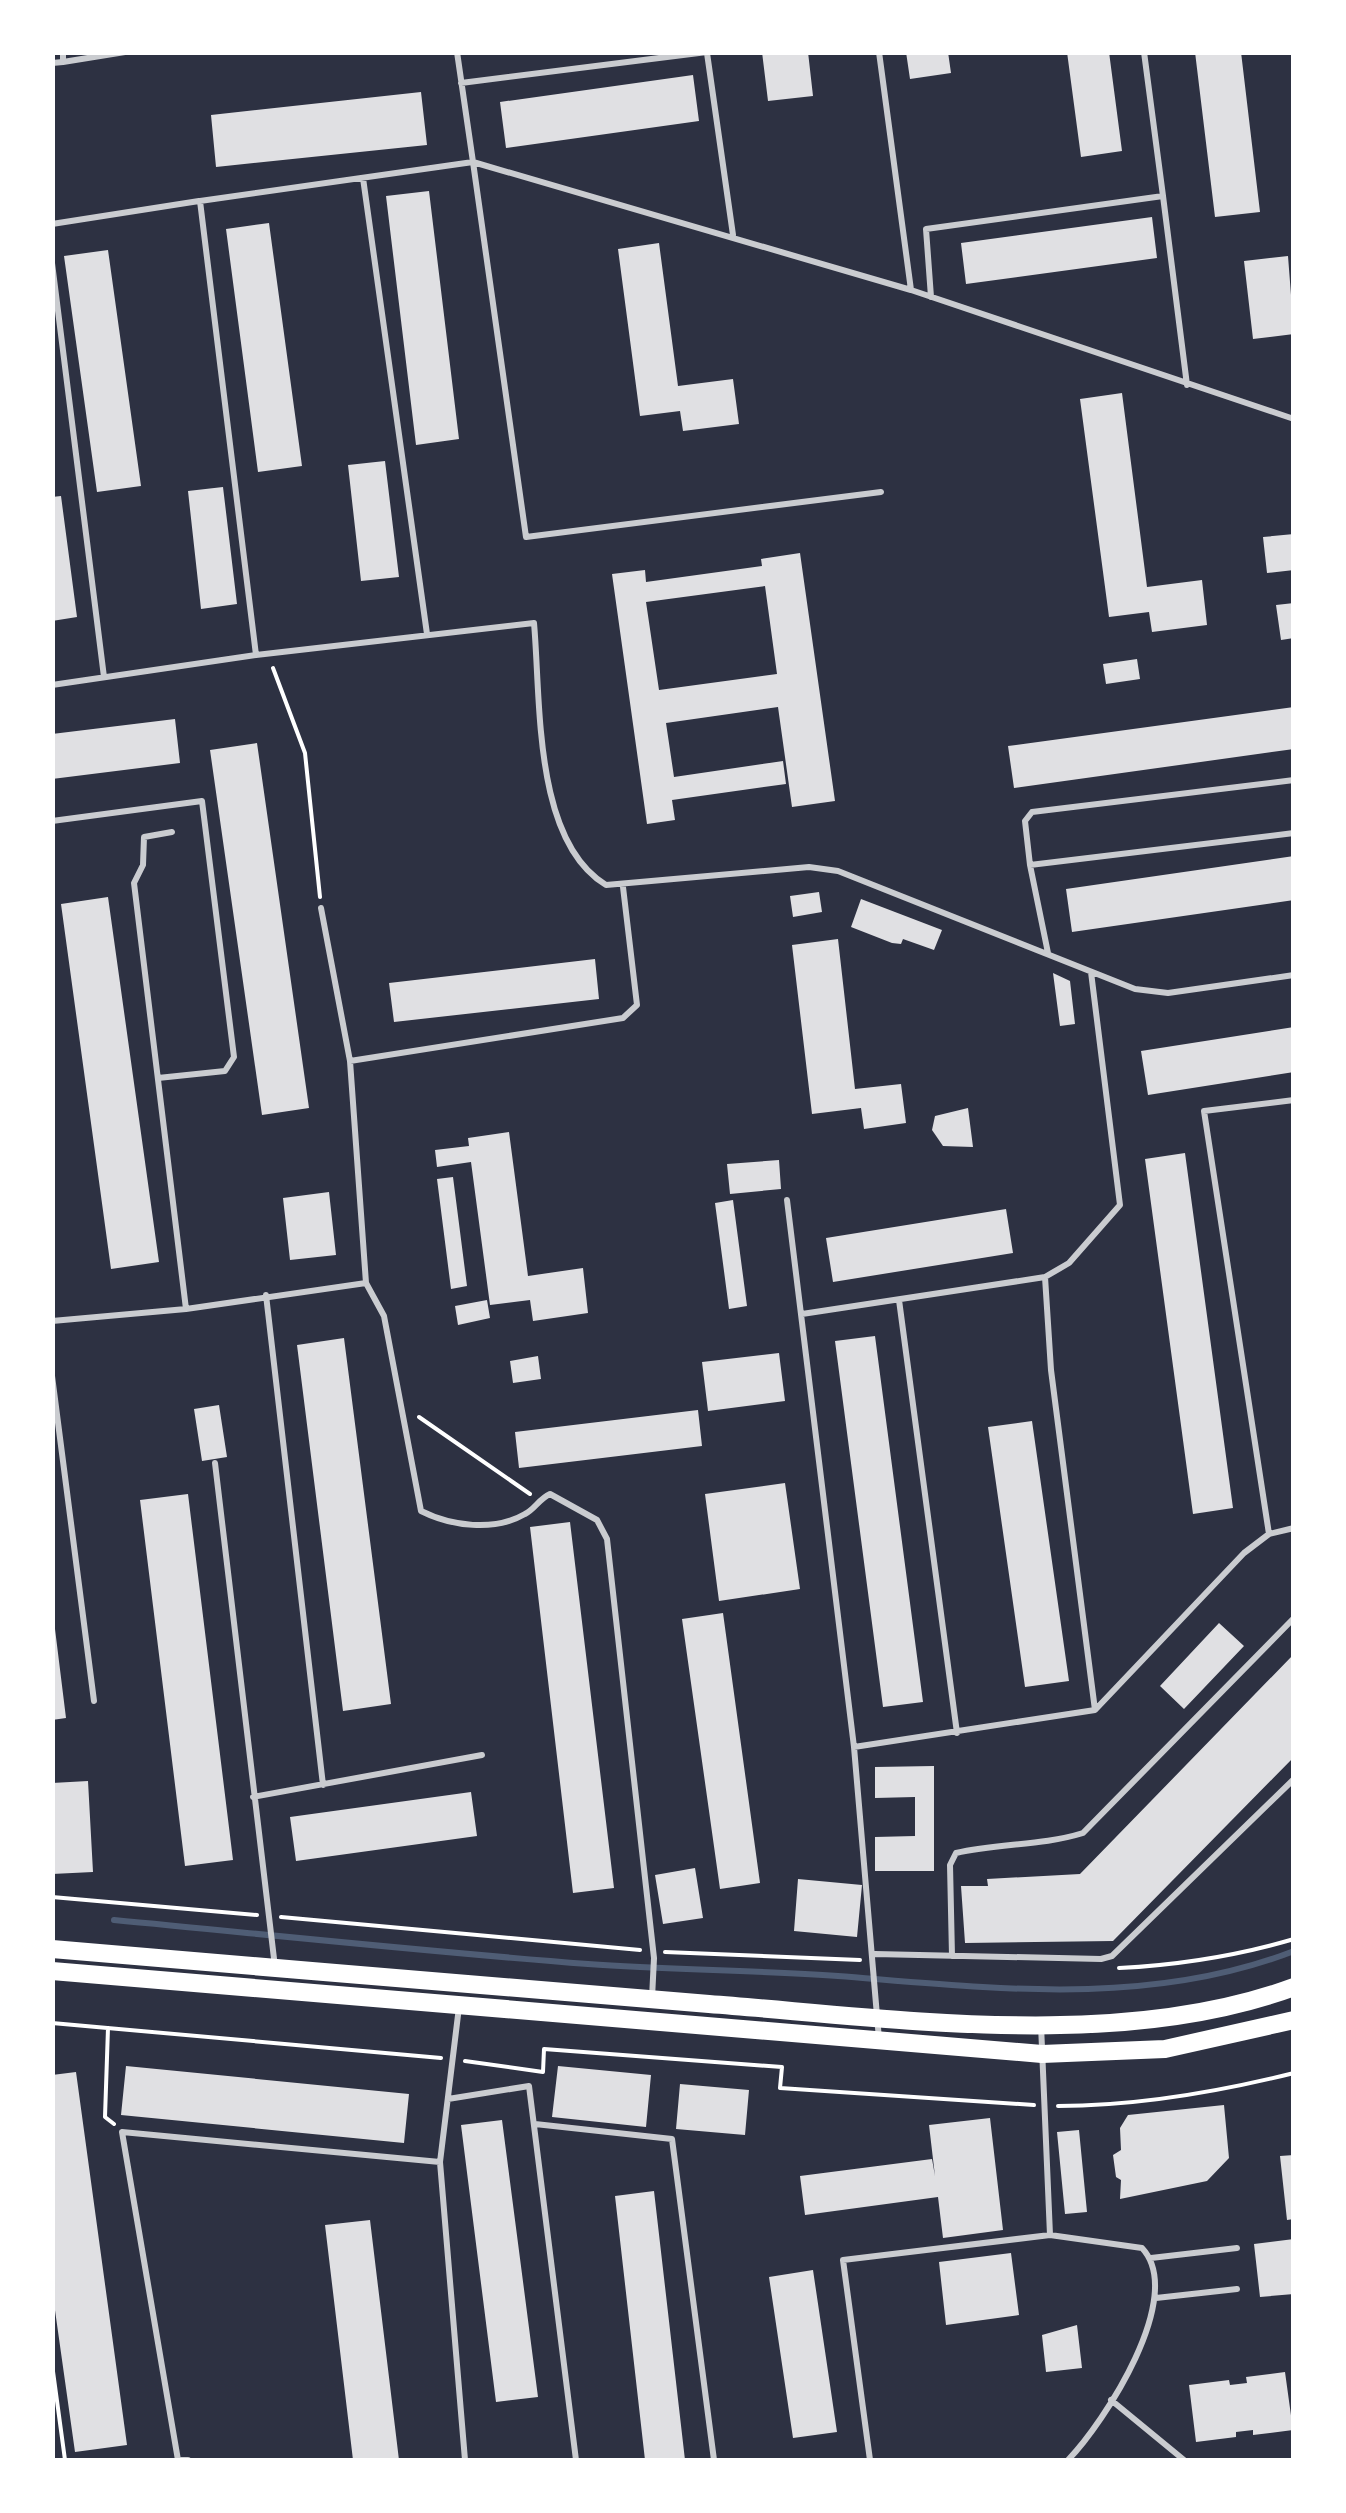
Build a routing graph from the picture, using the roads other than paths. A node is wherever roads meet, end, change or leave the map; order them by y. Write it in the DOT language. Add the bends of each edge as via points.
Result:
graph roads {
  1 [pos="125,52"];
  2 [pos="457,52"];
  3 [pos="707,52"];
  4 [pos="879,52"];
  5 [pos="1144,52"];
  6 [pos="63,57"];
  7 [pos="52,63"];
  8 [pos="461,82"];
  9 [pos="473,162"];
  10 [pos="362,178"];
  11 [pos="1163,196"];
  12 [pos="200,201"];
  13 [pos="52,224"];
  14 [pos="733,234"];
  15 [pos="52,263"];
  16 [pos="911,290"];
  17 [pos="930,297"];
  18 [pos="1187,385"];
  19 [pos="1294,419"];
  20 [pos="881,492"];
  21 [pos="427,634"];
  22 [pos="256,655"];
  23 [pos="104,678"];
  24 [pos="52,685"];
  25 [pos="1294,780"];
  26 [pos="52,822"];
  27 [pos="172,832"];
  28 [pos="1294,833"];
  29 [pos="1030,865"];
  30 [pos="623,887"];
  31 [pos="321,908"];
  32 [pos="1048,954"];
  33 [pos="1091,972"];
  34 [pos="1294,975"];
  35 [pos="350,1061"];
  36 [pos="158,1078"];
  37 [pos="1294,1100"];
  38 [pos="787,1200"];
  39 [pos="1045,1277"];
  40 [pos="366,1283"];
  41 [pos="266,1295"];
  42 [pos="899,1300"];
  43 [pos="186,1309"];
  44 [pos="802,1314"];
  45 [pos="52,1321"];
  46 [pos="52,1376"];
  47 [pos="216,1463"];
  48 [pos="1294,1528"];
  49 [pos="1269,1534"];
  50 [pos="1294,1618"];
  51 [pos="94,1701"];
  52 [pos="1095,1710"];
  53 [pos="957,1733"];
  54 [pos="854,1746"];
  55 [pos="482,1755"];
  56 [pos="1294,1779"];
  57 [pos="324,1784"];
  58 [pos="253,1797"];
  59 [pos="52,1949"];
  60 [pos="952,1956"];
  61 [pos="875,1958"];
  62 [pos="275,1968"];
  63 [pos="52,1970"];
  64 [pos="1294,1986"];
  65 [pos="652,2000"];
  66 [pos="459,2006"];
  67 [pos="881,2017"];
  68 [pos="1294,2020"];
  69 [pos="1041,2024"];
  70 [pos="879,2040"];
  71 [pos="1042,2054"];
  72 [pos="448,2099"];
  73 [pos="536,2124"];
  74 [pos="440,2162"];
  75 [pos="1050,2235"];
  76 [pos="1237,2248"];
  77 [pos="1151,2258"];
  78 [pos="1238,2289"];
  79 [pos="1156,2298"];
  80 [pos="1111,2400"];
  81 [pos="176,2460"];
  82 [pos="188,2460"];
  83 [pos="466,2460"];
  84 [pos="576,2460"];
  85 [pos="714,2460"];
  86 [pos="870,2460"];
  87 [pos="1068,2460"];
  88 [pos="1184,2460"];
  1 -- 6 [label="lane"];
  2 -- 8 [label="lane"];
  3 -- 8 [label="lane"];
  3 -- 14 [label="lane"];
  4 -- 16 [label="lane"];
  5 -- 11 [label="lane"];
  6 -- 7 [label="lane"];
  8 -- 9 [label="lane"];
  9 -- 10 [label="lane"];
  9 -- 14 [label="lane"];
  9 -- 20 [label="lane" via="526,537"];
  10 -- 12 [label="lane"];
  10 -- 21 [label="lane"];
  11 -- 17 [label="lane" via="926,229"];
  11 -- 18 [label="lane"];
  12 -- 13 [label="lane"];
  12 -- 22 [label="lane"];
  14 -- 16 [label="lane"];
  15 -- 23 [label="lane"];
  16 -- 17 [label="lane"];
  17 -- 18 [label="lane"];
  18 -- 19 [label="lane"];
  21 -- 22 [label="lane"];
  21 -- 30 [label="lane" via="534,623 554,810 579,865 606,886"];
  22 -- 23 [label="lane"];
  23 -- 24 [label="lane"];
  25 -- 29 [label="lane" via="1032,812 1025,821"];
  26 -- 36 [label="lane" via="202,802 234,1057 225,1071"];
  27 -- 36 [label="lane" via="144,837 134,884"];
  28 -- 29 [label="lane"];
  29 -- 32 [label="lane"];
  30 -- 32 [label="lane" via="775,868 838,871"];
  30 -- 35 [label="lane" via="638,1005 623,1018"];
  31 -- 35 [label="lane"];
  32 -- 33 [label="lane"];
  33 -- 34 [label="lane" via="1168,993"];
  33 -- 39 [label="lane" via="1120,1205 1069,1263"];
  35 -- 40 [label="lane"];
  36 -- 43 [label="lane"];
  37 -- 49 [label="lane" via="1204,1111"];
  38 -- 44 [label="lane"];
  39 -- 42 [label="lane"];
  39 -- 52 [label="lane"];
  40 -- 41 [label="lane"];
  40 -- 65 [label="lane" via="384,1316 422,1512 471,1527 526,1514 550,1494 597,1520 607,1539 653,1955"];
  41 -- 43 [label="lane"];
  41 -- 57 [label="lane"];
  42 -- 44 [label="lane"];
  42 -- 53 [label="lane"];
  43 -- 45 [label="lane"];
  44 -- 54 [label="lane"];
  46 -- 51 [label="lane"];
  47 -- 58 [label="lane"];
  48 -- 49 [label="lane"];
  49 -- 52 [label="lane"];
  50 -- 60 [label="lane" via="1083,1834 956,1853 950,1865"];
  52 -- 53 [label="lane"];
  53 -- 54 [label="lane"];
  54 -- 61 [label="lane"];
  55 -- 57 [label="lane"];
  56 -- 60 [label="lane" via="1112,1956"];
  57 -- 58 [label="lane"];
  58 -- 62 [label="lane"];
  59 -- 62 [label="main road"];
  60 -- 61 [label="lane"];
  61 -- 67 [label="lane"];
  62 -- 65 [label="main road"];
  63 -- 66 [label="main road"];
  64 -- 69 [label="main road" via="1184,2018"];
  65 -- 67 [label="main road"];
  66 -- 70 [label="main road"];
  66 -- 72 [label="lane"];
  67 -- 69 [label="main road"];
  67 -- 70 [label="lane"];
  68 -- 71 [label="main road" via="1164,2048"];
  69 -- 71 [label="lane"];
  70 -- 71 [label="main road"];
  71 -- 75 [label="lane"];
  72 -- 73 [label="lane" via="529,2086"];
  72 -- 74 [label="lane"];
  73 -- 84 [label="lane"];
  73 -- 85 [label="lane" via="672,2140"];
  74 -- 81 [label="lane" via="122,2132"];
  74 -- 83 [label="lane"];
  75 -- 77 [label="lane" via="1129,2244"];
  75 -- 86 [label="lane" via="843,2260"];
  76 -- 77 [label="lane"];
  77 -- 79 [label="lane"];
  78 -- 79 [label="lane"];
  79 -- 80 [label="lane" via="1146,2336"];
  80 -- 87 [label="lane"];
  80 -- 88 [label="lane"];
  81 -- 82 [label="lane"];
}
